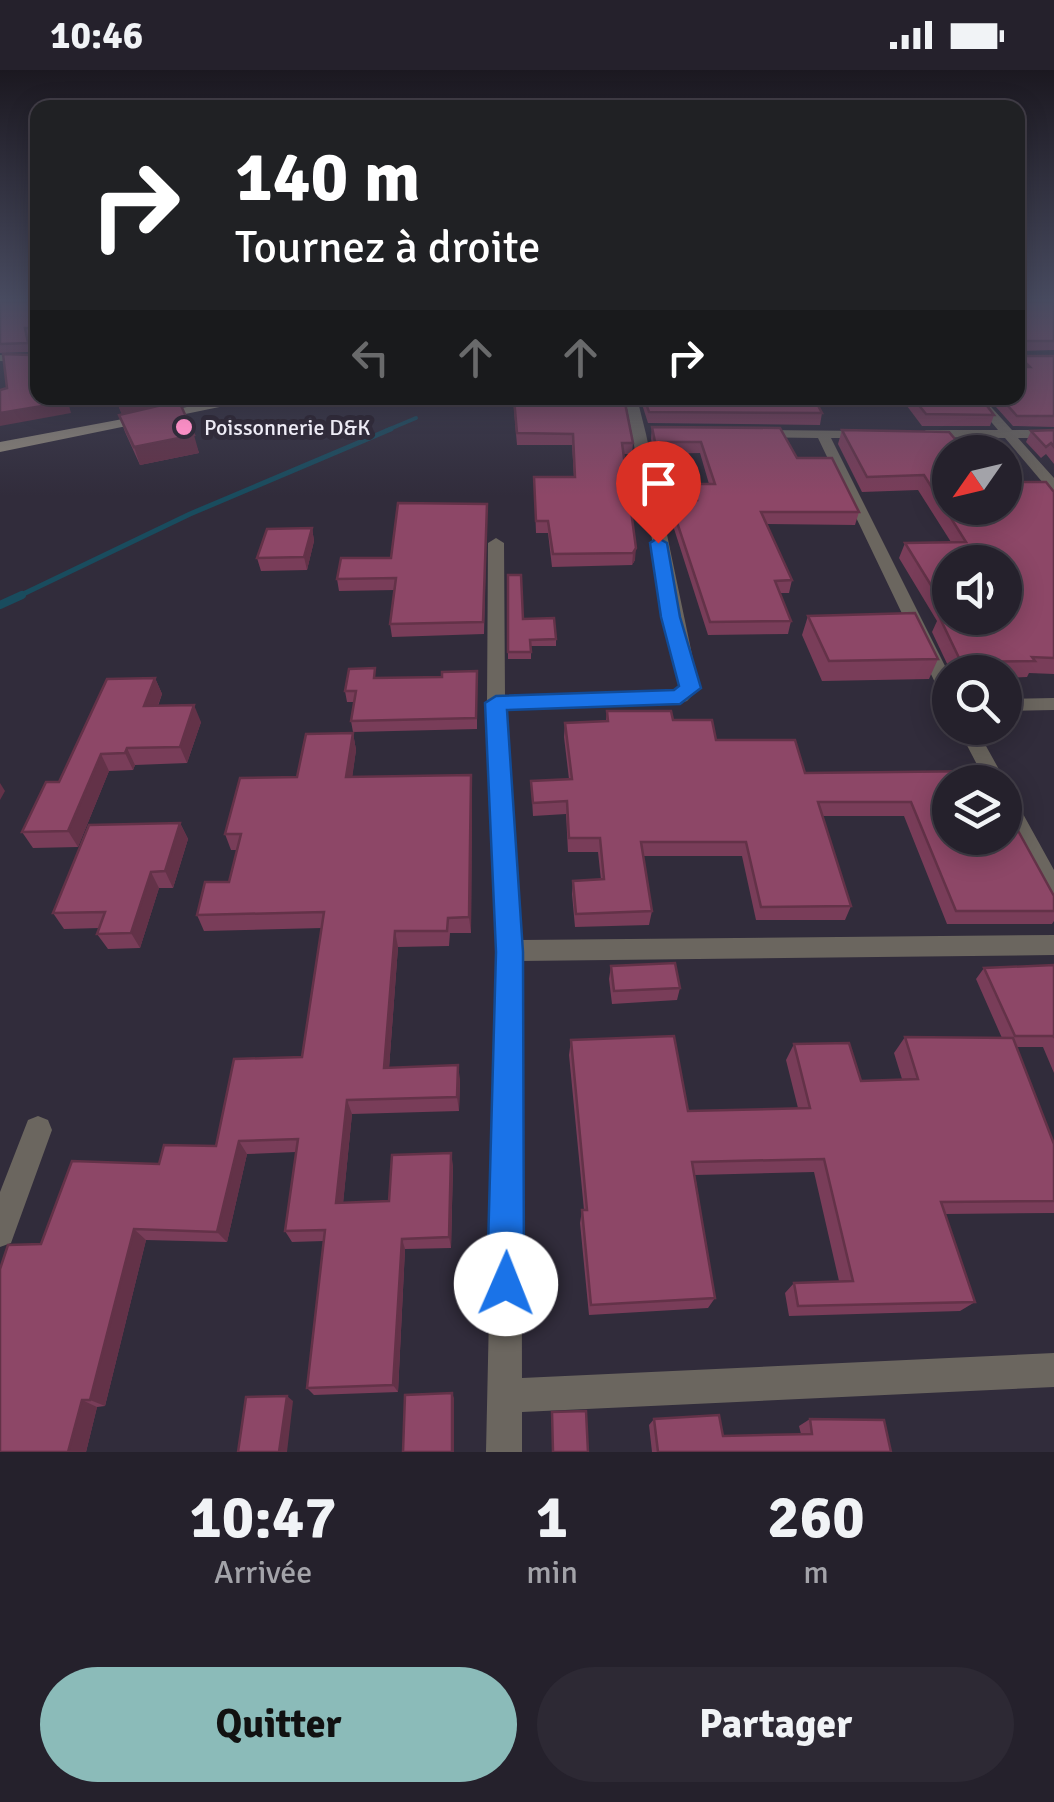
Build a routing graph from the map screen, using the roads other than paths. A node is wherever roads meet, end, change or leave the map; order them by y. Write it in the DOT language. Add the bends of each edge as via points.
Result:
graph roads {
  1 [pos="219,405"];
  2 [pos="635,405"];
  3 [pos="983,405"];
  4 [pos="750,434"];
  5 [pos="878,434"];
  6 [pos="914,434"];
  7 [pos="1006,434"];
  8 [pos="1054,434"];
  9 [pos="823,435"];
  10 [pos="0,447"];
  11 [pos="1054,487"];
  12 [pos="496,542"];
  13 [pos="932,658"];
  14 [pos="496,703"];
  15 [pos="1054,704"];
  16 [pos="1022,705"];
  17 [pos="1022,832"];
  18 [pos="1054,892"];
  19 [pos="1054,945"];
  20 [pos="510,952"];
  21 [pos="38,1130"];
  22 [pos="0,1232"];
  23 [pos="1054,1370"];
  24 [pos="504,1396"];
  25 [pos="504,1452"];
  1 -- 10 [label="street"];
  2 -- 14 [label="street" via="649,431 671,617 690,688 680,697"];
  3 -- 7 [label="street"];
  4 -- 9 [label="street"];
  5 -- 9 [label="street"];
  6 -- 7 [label="street"];
  7 -- 8 [label="street"];
  7 -- 11 [label="street"];
  9 -- 13 [label="street"];
  12 -- 14 [label="street"];
  14 -- 20 [label="street"];
  15 -- 16 [label="street"];
  17 -- 18 [label="street"];
  19 -- 20 [label="street"];
  20 -- 24 [label="street"];
  21 -- 22 [label="street"];
  23 -- 24 [label="street"];
  24 -- 25 [label="street"];
}
